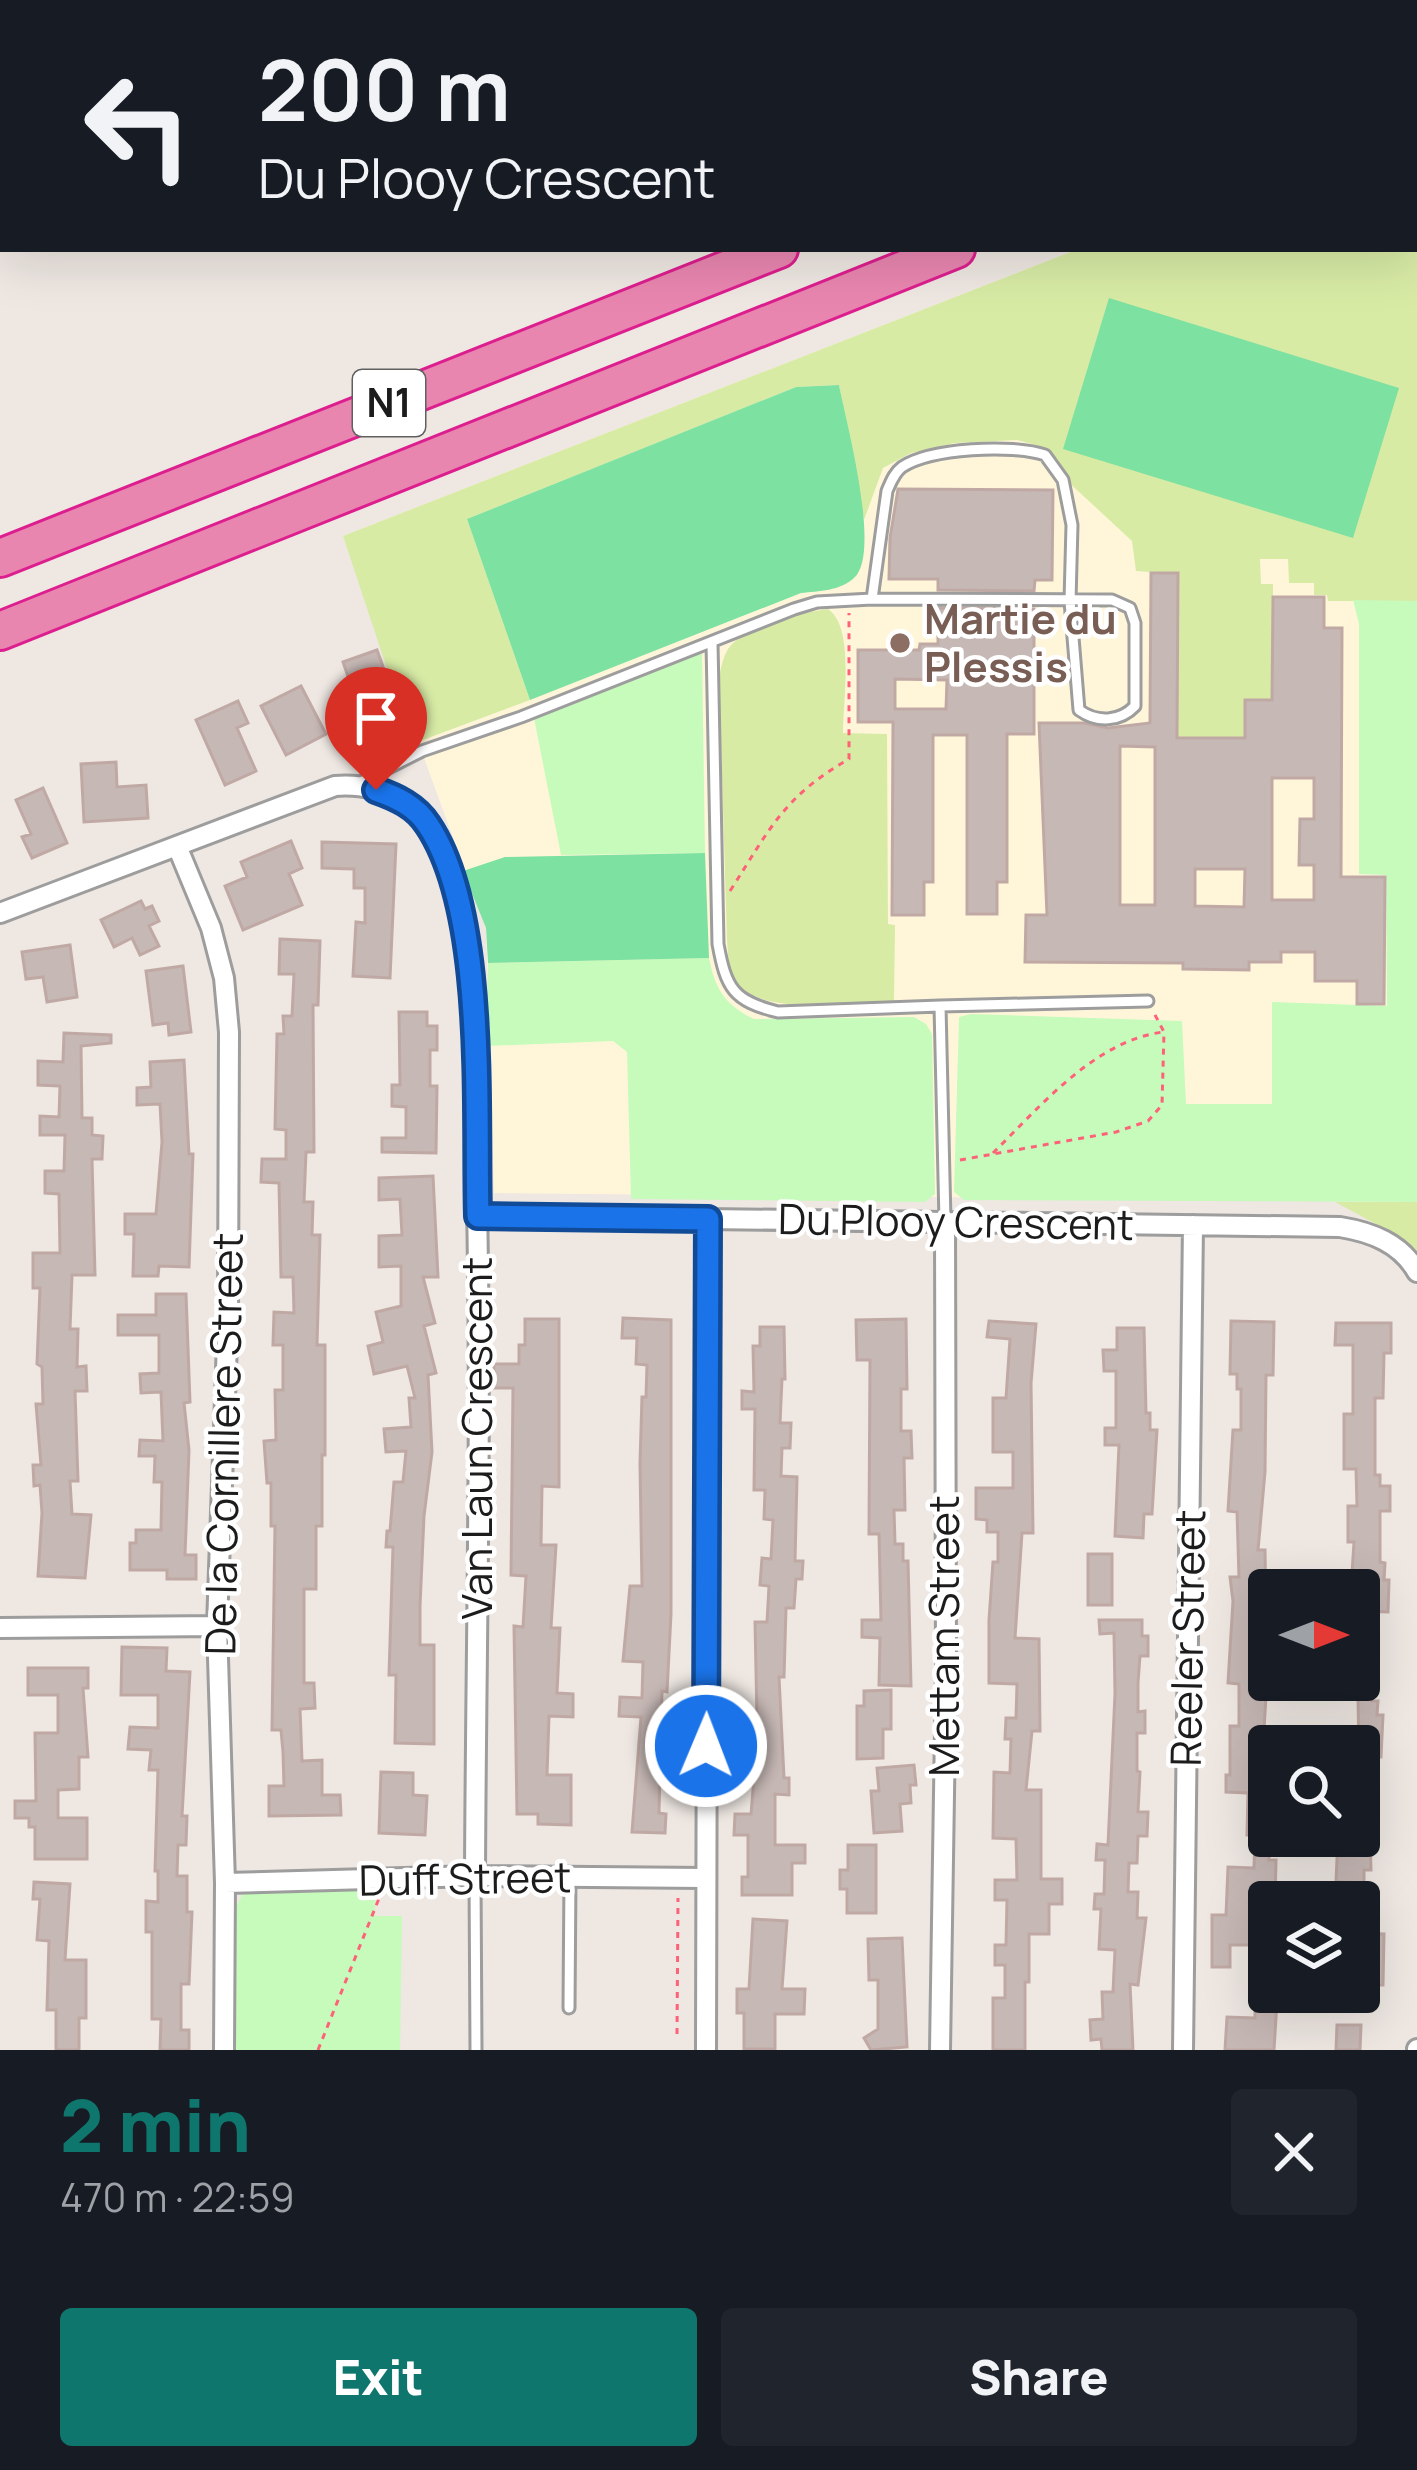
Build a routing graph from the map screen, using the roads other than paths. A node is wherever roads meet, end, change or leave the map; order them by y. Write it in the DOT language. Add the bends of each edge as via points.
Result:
graph roads {
  1 [pos="770,252"];
  2 [pos="948,252"];
  3 [pos="0,558"];
  4 [pos="872,599"];
  5 [pos="1070,601"];
  6 [pos="0,631"];
  7 [pos="712,643"];
  8 [pos="356,784"];
  9 [pos="177,847"];
  10 [pos="0,913"];
  11 [pos="1148,1001"];
  12 [pos="940,1006"];
  13 [pos="478,1216"];
  14 [pos="708,1219"];
  15 [pos="945,1221"];
  16 [pos="1193,1225"];
  17 [pos="1417,1272"];
  18 [pos="217,1626"];
  19 [pos="0,1628"];
  20 [pos="475,1876"];
  21 [pos="570,1876"];
  22 [pos="705,1878"];
  23 [pos="226,1883"];
  24 [pos="569,2008"];
  25 [pos="224,2050"];
  26 [pos="476,2050"];
  27 [pos="706,2050"];
  28 [pos="940,2050"];
  29 [pos="1183,2050"];
  1 -- 3 [label="highway, N1"];
  2 -- 6 [label="highway, N1"];
  4 -- 5 [label="lane"];
  4 -- 5 [label="lane" via="894,475 943,453 1010,450 1045,455 1063,480 1072,525"];
  4 -- 7 [label="lane" via="794,609"];
  5 -- 5 [label="lane" via="1079,710 1126,716 1135,706 1130,608"];
  7 -- 8 [label="lane" via="422,751"];
  7 -- 12 [label="lane" via="724,977 752,1006 778,1012"];
  8 -- 9 [label="street" via="317,790"];
  8 -- 13 [label="street, Van Laun Crescent" via="399,798 426,821 458,894 471,972"];
  9 -- 10 [label="street"];
  9 -- 18 [label="street, De la Cornillere Street" via="211,928 229,1032"];
  11 -- 12 [label="lane"];
  12 -- 15 [label="lane"];
  13 -- 14 [label="street, Du Plooy Crescent"];
  13 -- 20 [label="street, Van Laun Crescent"];
  14 -- 15 [label="street, Du Plooy Crescent"];
  14 -- 22 [label="street"];
  15 -- 16 [label="street, Du Plooy Crescent"];
  15 -- 28 [label="street, Mettam Street"];
  16 -- 17 [label="street, Du Plooy Crescent" via="1367,1231"];
  16 -- 29 [label="street, Reeler Street"];
  18 -- 19 [label="street"];
  18 -- 23 [label="street, De la Cornillere Street"];
  20 -- 21 [label="street, Duff Street"];
  20 -- 23 [label="street, Duff Street"];
  20 -- 26 [label="lane"];
  21 -- 22 [label="street, Duff Street"];
  21 -- 24 [label="lane"];
  22 -- 27 [label="street"];
  23 -- 25 [label="street, De la Cornillere Street"];
}
